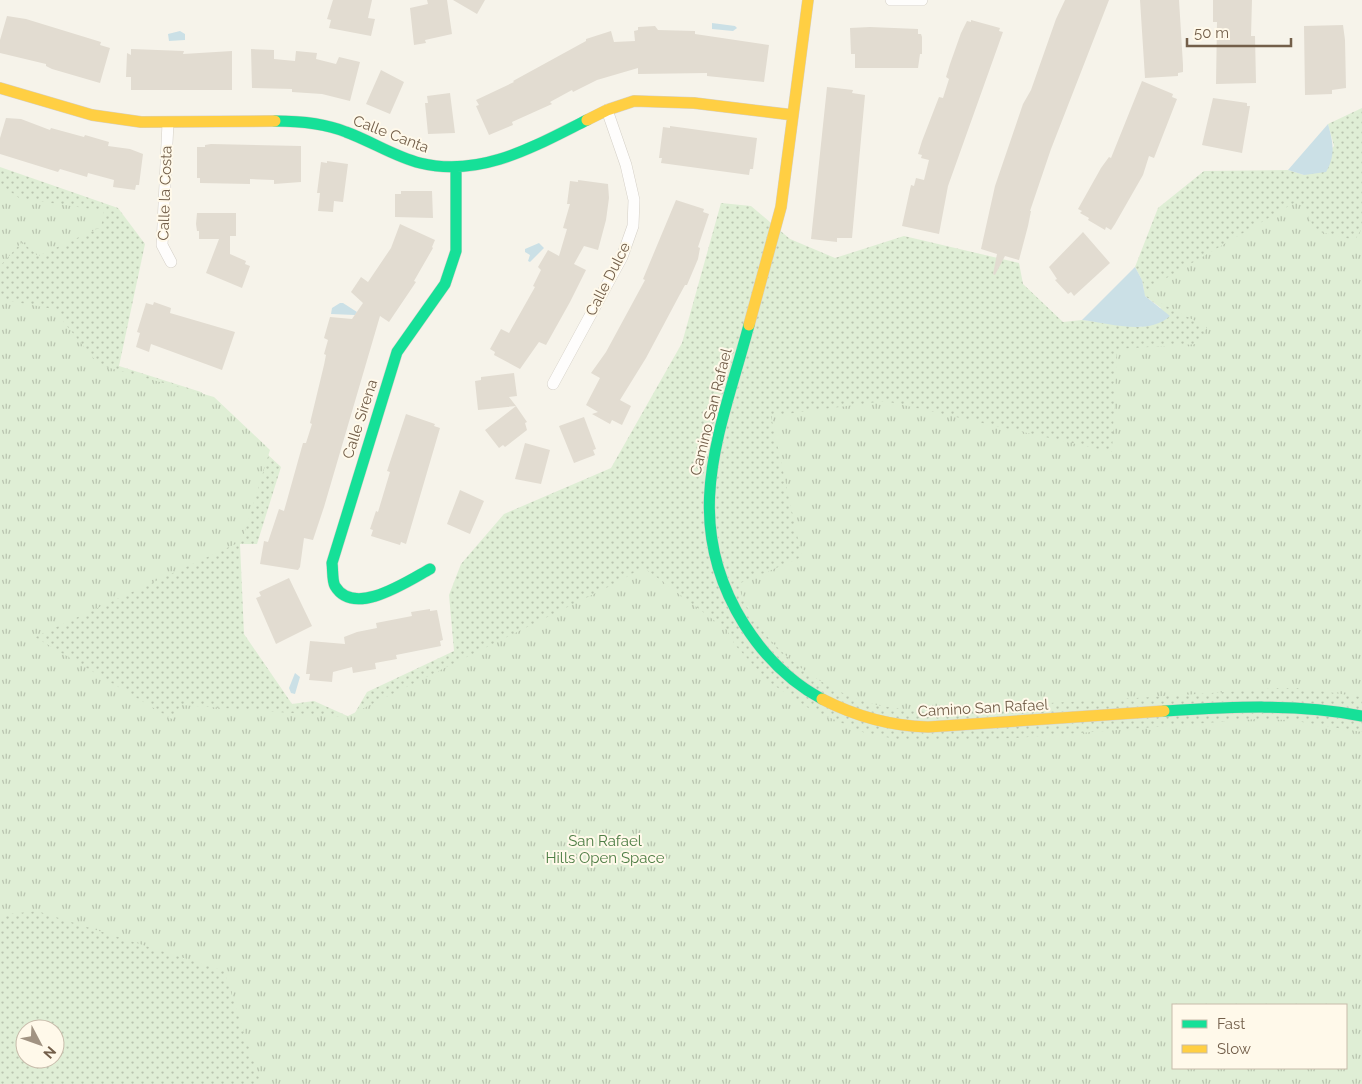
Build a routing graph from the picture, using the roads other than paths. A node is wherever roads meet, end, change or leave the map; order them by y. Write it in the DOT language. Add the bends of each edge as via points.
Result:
graph roads {
  1 [pos="808,0"];
  2 [pos="891,0"];
  3 [pos="922,0"];
  4 [pos="0,88"];
  5 [pos="607,110"];
  6 [pos="792,115"];
  7 [pos="168,123"];
  8 [pos="456,167"];
  9 [pos="172,262"];
  10 [pos="552,384"];
  11 [pos="430,569"];
  12 [pos="1362,716"];
  1 -- 6 [label="street, Camino San Rafael"];
  2 -- 3 [label="street"];
  4 -- 7 [label="street, Calle Canta" via="92,115"];
  5 -- 6 [label="street, Calle Canta" via="634,101 694,103"];
  5 -- 8 [label="street, Calle Canta" via="522,153 484,164"];
  5 -- 10 [label="street, Calle Dulce" via="634,200 633,226 622,256"];
  6 -- 12 [label="street, Camino San Rafael" via="781,207 713,458 708,500 708,526 719,577 746,629 772,661 815,695 840,708 898,726 928,728 1241,706 1292,706"];
  7 -- 8 [label="street, Calle Canta" via="300,121 344,131 419,163"];
  7 -- 9 [label="street, Calle la Costa" via="162,245"];
  8 -- 11 [label="street, Calle Sirena" via="456,251 445,284 397,352 332,563 334,585 342,595 358,599 384,594"];
}
